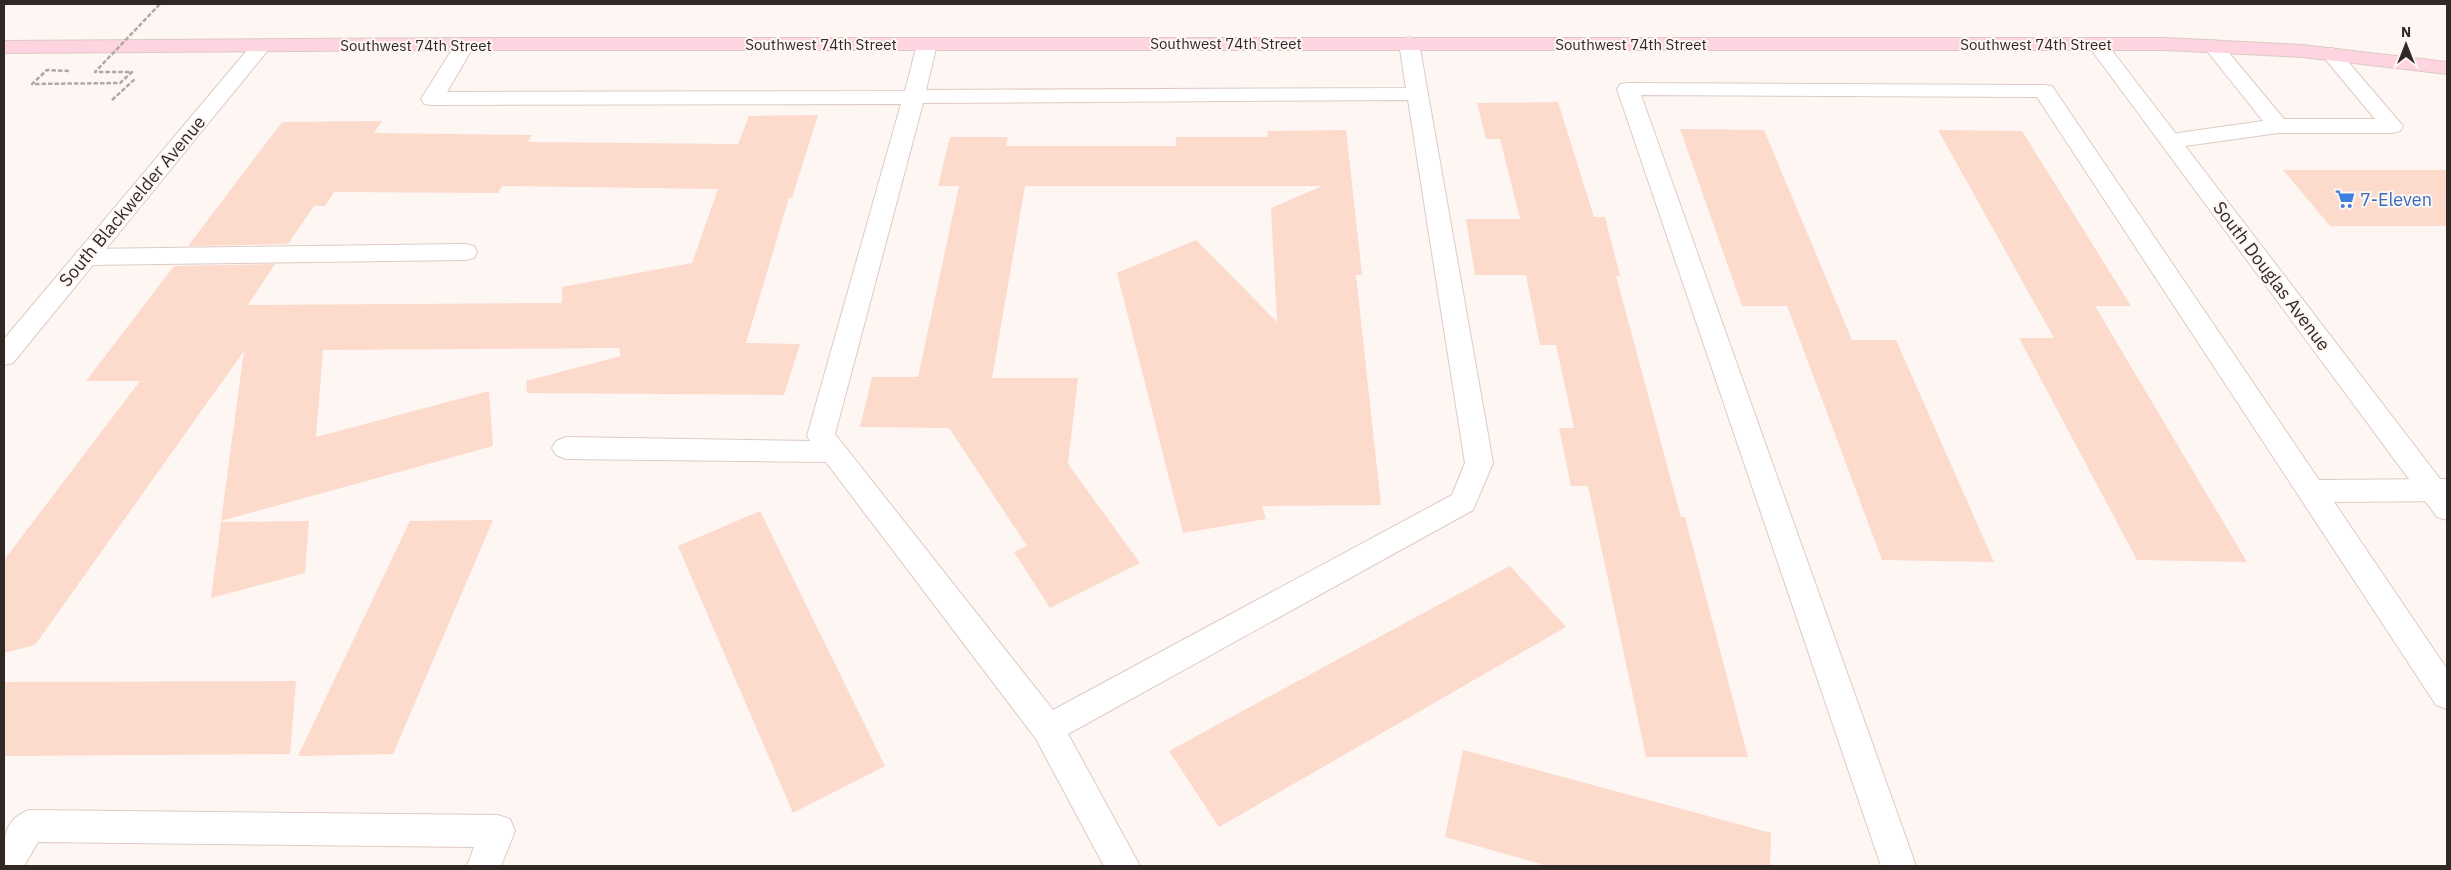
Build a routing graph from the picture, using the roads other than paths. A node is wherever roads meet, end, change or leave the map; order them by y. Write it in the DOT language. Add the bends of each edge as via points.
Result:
graph roads {
  1 [pos="1409,43"];
  2 [pos="465,44"];
  3 [pos="927,44"];
  4 [pos="2097,44"];
  5 [pos="260,46"];
  6 [pos="2213,46"];
  7 [pos="4,47"];
  8 [pos="2331,54"];
  9 [pos="2447,68"];
  10 [pos="1418,94"];
  11 [pos="914,97"];
  12 [pos="2278,126"];
  13 [pos="2171,141"];
  14 [pos="465,252"];
  15 [pos="86,257"];
  16 [pos="4,356"];
  17 [pos="566,448"];
  18 [pos="835,452"];
  19 [pos="2311,491"];
  20 [pos="2443,496"];
  21 [pos="2447,695"];
  22 [pos="1048,729"];
  23 [pos="4,866"];
  24 [pos="484,866"];
  25 [pos="1123,866"];
  26 [pos="1898,866"];
  1 -- 3 [label="main road, Southwest 74th Street"];
  1 -- 4 [label="main road, Southwest 74th Street"];
  1 -- 10 [label="street"];
  2 -- 3 [label="main road, Southwest 74th Street"];
  2 -- 5 [label="main road, Southwest 74th Street"];
  2 -- 11 [label="street" via="432,99"];
  3 -- 11 [label="street"];
  4 -- 6 [label="main road, Southwest 74th Street"];
  4 -- 13 [label="street, South Douglas Avenue"];
  5 -- 7 [label="main road, Southwest 74th Street"];
  5 -- 15 [label="street, South Blackwelder Avenue"];
  6 -- 8 [label="main road, Southwest 74th Street"];
  6 -- 12 [label="street"];
  8 -- 9 [label="main road, Southwest 74th Street"];
  8 -- 12 [label="street" via="2392,126"];
  10 -- 11 [label="street"];
  10 -- 22 [label="street" via="1479,463 1463,502"];
  11 -- 18 [label="street" via="821,436"];
  12 -- 13 [label="street"];
  13 -- 20 [label="street, South Douglas Avenue"];
  14 -- 15 [label="street"];
  15 -- 16 [label="street, South Blackwelder Avenue"];
  17 -- 18 [label="street"];
  18 -- 22 [label="street"];
  19 -- 20 [label="street"];
  19 -- 21 [label="street"];
  19 -- 26 [label="street" via="2044,91 1628,89"];
  22 -- 25 [label="street"];
  23 -- 24 [label="street" via="29,826 498,831"];
}
